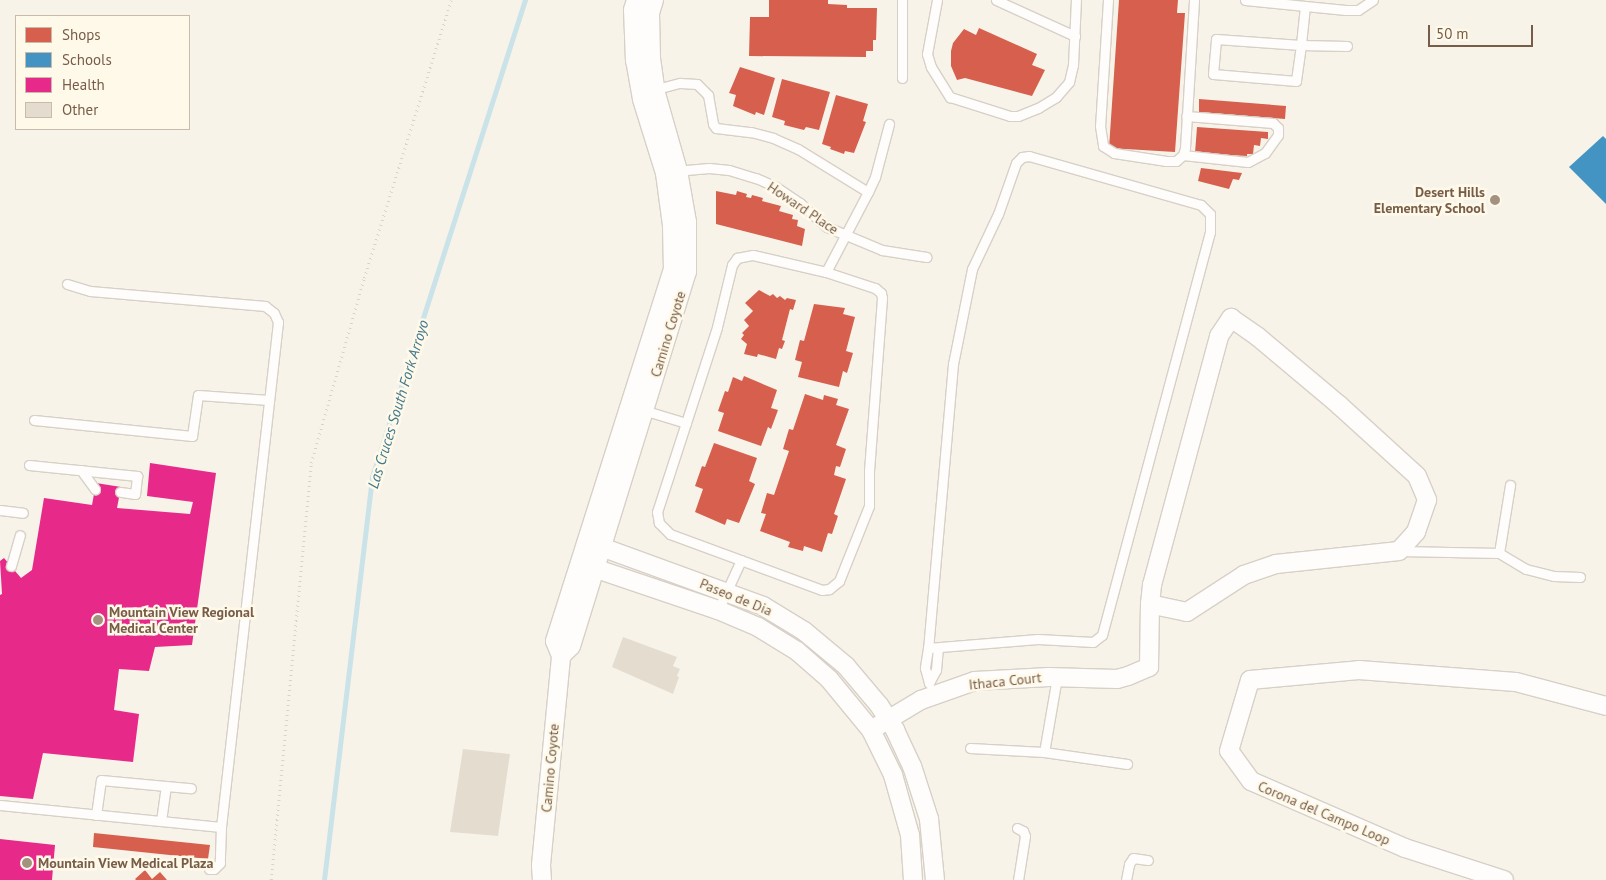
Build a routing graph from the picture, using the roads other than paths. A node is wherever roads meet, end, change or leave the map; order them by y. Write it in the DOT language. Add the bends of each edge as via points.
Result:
graph roads {
  1 [pos="636,0"];
  2 [pos="654,0"];
  3 [pos="902,0"];
  4 [pos="937,0"];
  5 [pos="996,0"];
  6 [pos="1076,0"];
  7 [pos="1108,0"];
  8 [pos="1194,0"];
  9 [pos="1245,0"];
  10 [pos="1373,0"];
  11 [pos="1305,6"];
  12 [pos="1075,36"];
  13 [pos="1301,45"];
  14 [pos="1347,46"];
  15 [pos="902,78"];
  16 [pos="648,91"];
  17 [pos="1186,116"];
  18 [pos="889,124"];
  19 [pos="1183,155"];
  20 [pos="671,172"];
  21 [pos="868,192"];
  22 [pos="844,235"];
  23 [pos="926,257"];
  24 [pos="826,272"];
  25 [pos="67,284"];
  26 [pos="269,400"];
  27 [pos="637,408"];
  28 [pos="34,420"];
  29 [pos="686,422"];
  30 [pos="28,465"];
  31 [pos="82,470"];
  32 [pos="1510,485"];
  33 [pos="95,489"];
  34 [pos="120,492"];
  35 [pos="0,510"];
  36 [pos="23,513"];
  37 [pos="20,535"];
  38 [pos="594,545"];
  39 [pos="1399,551"];
  40 [pos="1499,553"];
  41 [pos="741,560"];
  42 [pos="11,566"];
  43 [pos="588,566"];
  44 [pos="1580,577"];
  45 [pos="727,592"];
  46 [pos="1150,604"];
  47 [pos="718,610"];
  48 [pos="928,648"];
  49 [pos="938,648"];
  50 [pos="1056,677"];
  51 [pos="930,690"];
  52 [pos="1606,706"];
  53 [pos="888,718"];
  54 [pos="871,730"];
  55 [pos="970,748"];
  56 [pos="1044,752"];
  57 [pos="1127,764"];
  58 [pos="166,786"];
  59 [pos="191,788"];
  60 [pos="0,805"];
  61 [pos="96,815"];
  62 [pos="161,821"];
  63 [pos="221,827"];
  64 [pos="1018,828"];
  65 [pos="1148,860"];
  66 [pos="209,869"];
  67 [pos="542,880"];
  68 [pos="913,880"];
  69 [pos="935,880"];
  70 [pos="1018,880"];
  71 [pos="1126,880"];
  72 [pos="1504,880"];
  1 -- 16 [label="street, Camino Coyote" via="633,10 635,61"];
  2 -- 16 [label="street, Camino Coyote" via="650,13"];
  3 -- 15 [label="lane"];
  4 -- 12 [label="lane" via="927,54 939,81 950,97 1010,116 1038,108 1063,90 1073,65"];
  5 -- 12 [label="lane"];
  6 -- 12 [label="lane"];
  7 -- 19 [label="lane" via="1100,126 1103,146 1114,153 1166,161 1176,161"];
  8 -- 17 [label="lane"];
  9 -- 11 [label="lane"];
  10 -- 11 [label="lane" via="1358,10"];
  11 -- 13 [label="lane"];
  13 -- 13 [label="lane" via="1296,81 1213,74 1216,39"];
  13 -- 14 [label="lane"];
  16 -- 20 [label="street, Camino Coyote"];
  16 -- 21 [label="lane" via="697,84 708,95 716,128 773,138 798,149"];
  17 -- 19 [label="lane"];
  17 -- 19 [label="lane" via="1273,124 1278,128 1278,135 1265,153 1248,162"];
  18 -- 21 [label="lane"];
  20 -- 22 [label="lane, Howard Place" via="709,168 756,178 776,187 827,227"];
  20 -- 27 [label="street, Camino Coyote" via="673,270"];
  21 -- 22 [label="lane"];
  22 -- 23 [label="lane, Howard Place" via="882,250"];
  22 -- 24 [label="lane"];
  24 -- 29 [label="lane" via="753,255 737,258 732,265 717,327"];
  24 -- 41 [label="lane" via="875,288 882,298 866,517 839,581 829,589 822,590"];
  25 -- 26 [label="lane" via="90,291 265,306 274,313 278,322"];
  26 -- 28 [label="lane" via="198,395 192,436"];
  26 -- 63 [label="lane"];
  27 -- 29 [label="lane"];
  27 -- 38 [label="street, Camino Coyote"];
  29 -- 41 [label="lane" via="657,512 659,523 670,534"];
  30 -- 31 [label="lane"];
  31 -- 33 [label="lane"];
  31 -- 34 [label="lane" via="137,476 135,494"];
  32 -- 40 [label="lane"];
  35 -- 36 [label="lane"];
  37 -- 42 [label="lane"];
  38 -- 43 [label="street, Camino Coyote"];
  38 -- 45 [label="street, Paseo de Dia"];
  39 -- 40 [label="lane"];
  39 -- 46 [label="street" via="1276,564 1244,575 1187,612"];
  39 -- 46 [label="street" via="1416,532 1427,500 1417,476 1339,405 1231,318 1219,336 1152,585"];
  40 -- 44 [label="lane" via="1526,569 1554,576"];
  41 -- 45 [label="lane"];
  43 -- 47 [label="street, Paseo de Dia"];
  43 -- 67 [label="street, Camino Coyote" via="556,641 561,656"];
  45 -- 47 [label="lane"];
  45 -- 53 [label="street, Paseo de Dia" via="778,614 820,642 854,674"];
  46 -- 50 [label="street, Ithaca Court" via="1149,667 1117,678"];
  47 -- 54 [label="street, Paseo de Dia" via="758,627 797,651 839,688"];
  48 -- 49 [label="lane"];
  48 -- 49 [label="lane" via="953,364 972,269 998,214 1016,163 1028,156 1201,205 1210,214 1210,232 1102,635 1093,642 1038,640"];
  48 -- 51 [label="lane" via="925,668"];
  49 -- 51 [label="lane"];
  50 -- 51 [label="street, Ithaca Court" via="975,681"];
  50 -- 56 [label="lane"];
  51 -- 53 [label="street, Ithaca Court"];
  52 -- 72 [label="street, Corona del Campo Loop" via="1516,682 1359,670 1250,680 1229,751 1251,781 1405,848"];
  53 -- 54 [label="street, Ithaca Court"];
  53 -- 69 [label="street, Paseo de Dia" via="912,766 923,799 932,839"];
  54 -- 68 [label="street, Paseo de Dia" via="901,799 910,835"];
  55 -- 56 [label="lane"];
  56 -- 57 [label="lane"];
  58 -- 59 [label="lane"];
  58 -- 61 [label="lane" via="101,780"];
  58 -- 62 [label="lane"];
  60 -- 61 [label="lane"];
  61 -- 62 [label="lane"];
  62 -- 63 [label="lane"];
  63 -- 66 [label="lane" via="220,863"];
  64 -- 70 [label="lane" via="1025,836"];
  65 -- 71 [label="lane" via="1133,858"];
}
